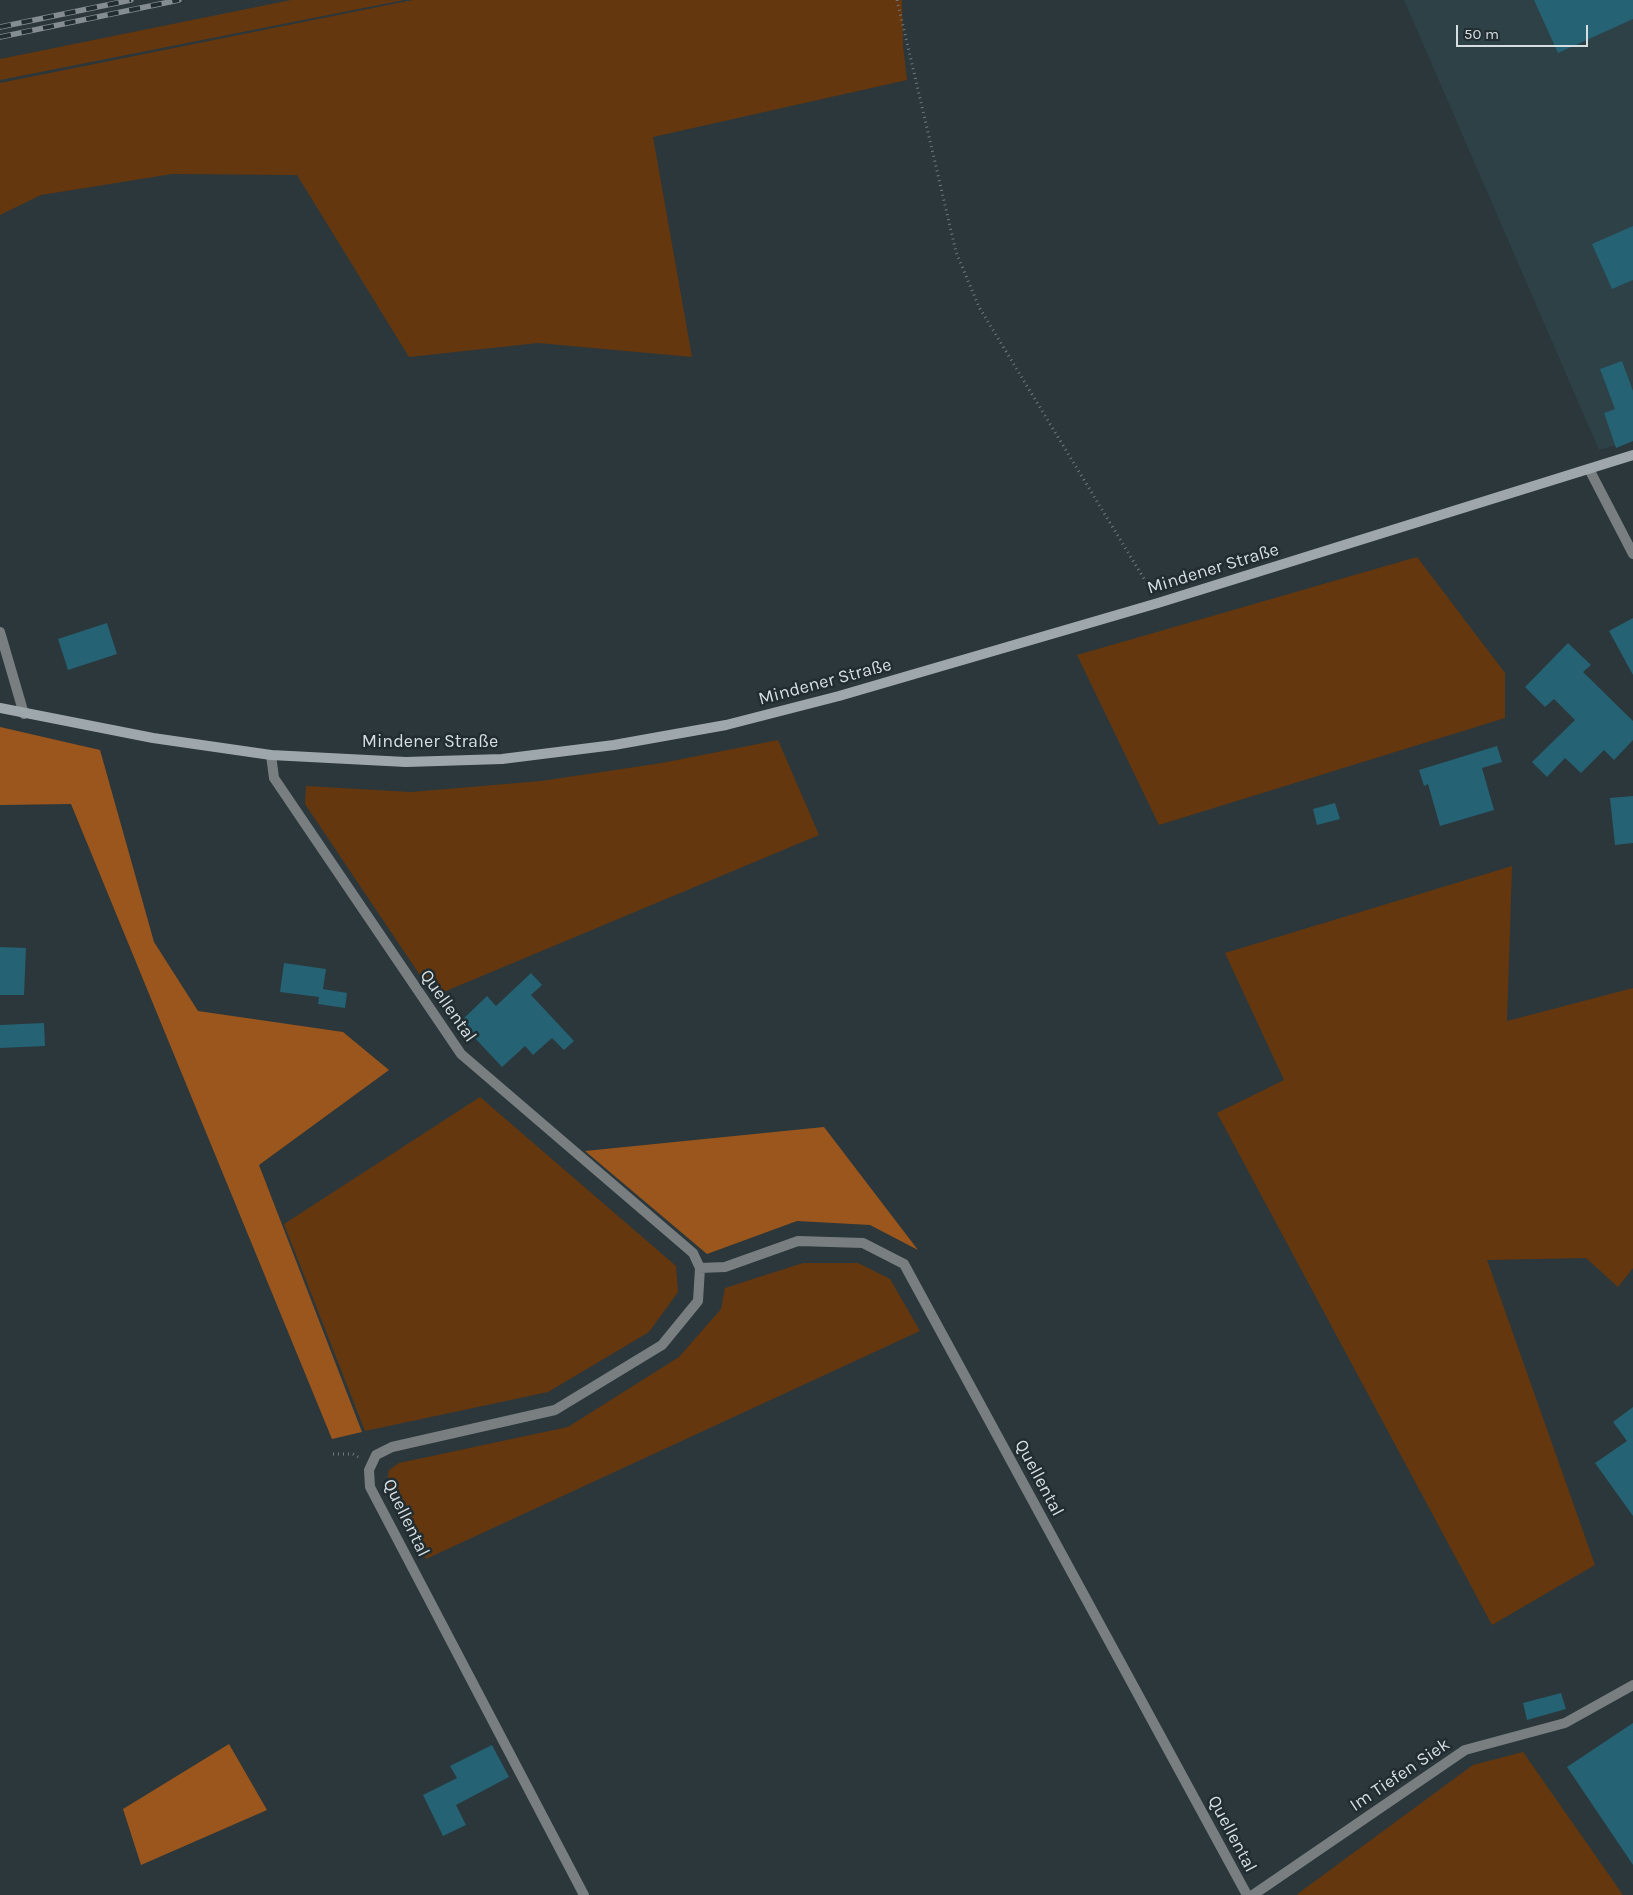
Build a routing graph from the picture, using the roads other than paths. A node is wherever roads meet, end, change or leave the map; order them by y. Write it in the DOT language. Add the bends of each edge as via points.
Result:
graph roads {
  1 [pos="1633,456"];
  2 [pos="1589,469"];
  3 [pos="1633,554"];
  4 [pos="0,632"];
  5 [pos="0,708"];
  6 [pos="24,714"];
  7 [pos="271,755"];
  8 [pos="700,1268"];
  9 [pos="1633,1685"];
  10 [pos="584,1895"];
  11 [pos="1246,1895"];
  12 [pos="1253,1895"];
  1 -- 2 [label="main road, Mindener Straße"];
  2 -- 3 [label="street"];
  2 -- 7 [label="main road, Mindener Straße" via="1158,603 839,696 726,725 614,745 502,759 406,762"];
  4 -- 6 [label="street"];
  5 -- 6 [label="main road, Mindener Straße"];
  6 -- 7 [label="main road, Mindener Straße" via="153,738"];
  7 -- 8 [label="street, Quellental" via="274,778 461,1054 693,1253"];
  8 -- 10 [label="street, Quellental" via="698,1301 662,1345 554,1410 392,1447 376,1455 369,1470 370,1487"];
  8 -- 11 [label="street, Quellental" via="726,1267 798,1241 863,1243 904,1264"];
  9 -- 12 [label="street, Im Tiefen Siek" via="1565,1723 1465,1750"];
}
